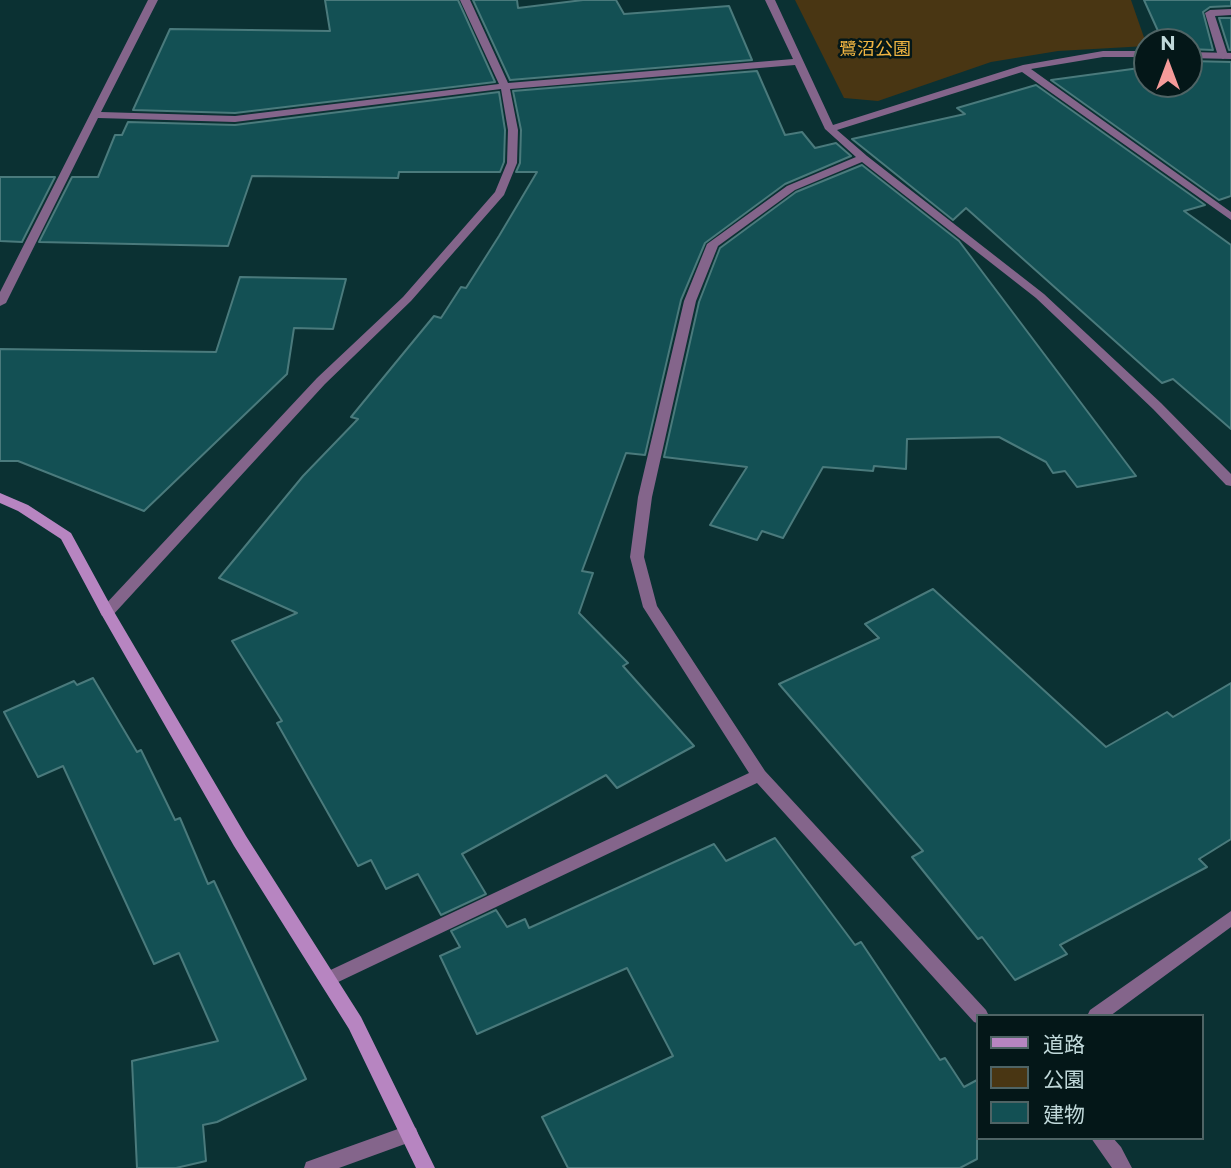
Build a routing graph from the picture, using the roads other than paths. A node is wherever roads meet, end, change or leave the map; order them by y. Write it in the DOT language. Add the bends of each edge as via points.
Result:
graph roads {
  1 [pos="153,0"];
  2 [pos="465,0"];
  3 [pos="771,0"];
  4 [pos="1231,12"];
  5 [pos="1133,54"];
  6 [pos="1203,55"];
  7 [pos="1227,56"];
  8 [pos="797,62"];
  9 [pos="1023,68"];
  10 [pos="505,86"];
  11 [pos="94,115"];
  12 [pos="830,129"];
  13 [pos="863,158"];
  14 [pos="1231,216"];
  15 [pos="0,303"];
  16 [pos="1231,482"];
  17 [pos="0,498"];
  18 [pos="107,612"];
  19 [pos="758,775"];
  20 [pos="1231,918"];
  21 [pos="328,979"];
  22 [pos="978,1014"];
  23 [pos="1099,1014"];
  24 [pos="409,1134"];
  25 [pos="1102,1140"];
  26 [pos="313,1168"];
  27 [pos="426,1168"];
  28 [pos="1123,1168"];
  1 -- 11 [label="street"];
  2 -- 10 [label="street"];
  3 -- 8 [label="street"];
  4 -- 7 [label="street" via="1210,13"];
  5 -- 9 [label="street" via="1103,54"];
  6 -- 7 [label="street"];
  8 -- 10 [label="street"];
  8 -- 12 [label="street"];
  9 -- 12 [label="street"];
  9 -- 14 [label="street"];
  10 -- 11 [label="street" via="234,119"];
  10 -- 18 [label="street" via="513,131 512,163 500,193 407,299 321,381"];
  11 -- 15 [label="street"];
  12 -- 13 [label="street"];
  13 -- 16 [label="street" via="1040,296"];
  13 -- 19 [label="street" via="792,188 713,244 690,301 645,497 637,557 650,607"];
  17 -- 18 [label="street" via="66,536"];
  18 -- 21 [label="street" via="240,841"];
  19 -- 21 [label="street"];
  19 -- 22 [label="street"];
  20 -- 23 [label="street"];
  21 -- 24 [label="street" via="355,1023"];
  24 -- 26 [label="street"];
  24 -- 27 [label="street"];
  25 -- 28 [label="street"];
}
